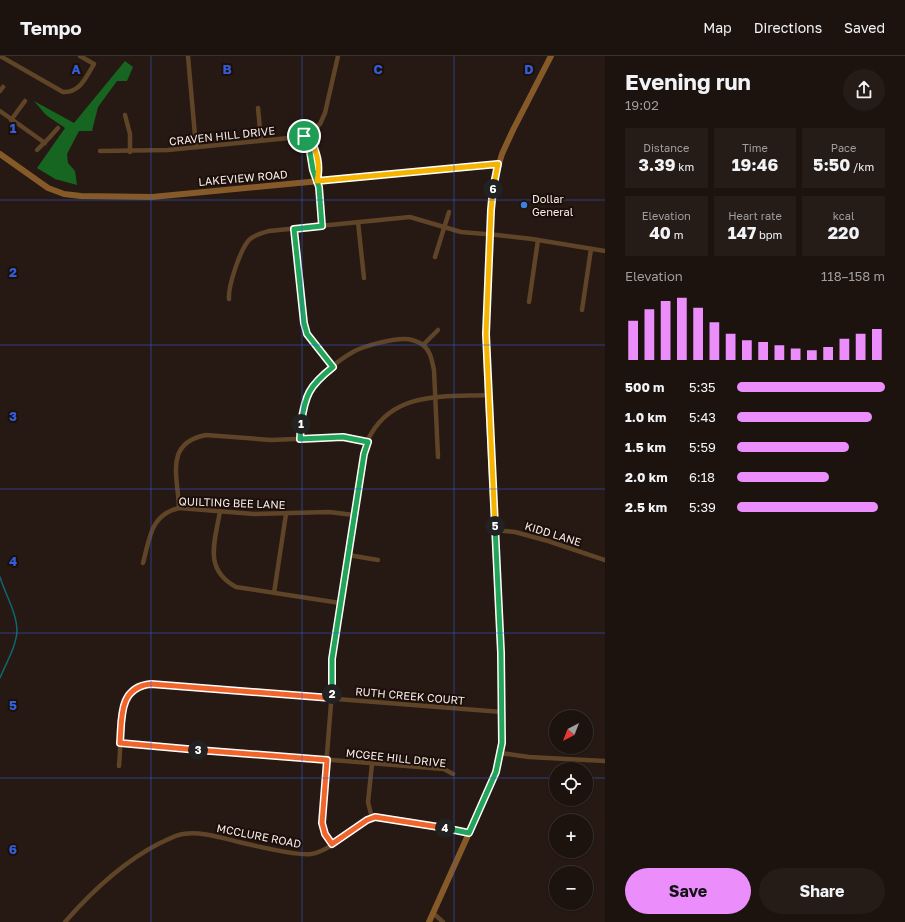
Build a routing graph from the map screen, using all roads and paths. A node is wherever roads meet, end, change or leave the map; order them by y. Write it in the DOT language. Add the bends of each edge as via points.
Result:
graph roads {
  1 [pos="0,56"];
  2 [pos="80,56"];
  3 [pos="188,56"];
  4 [pos="338,56"];
  5 [pos="551,56"];
  6 [pos="26,101"];
  7 [pos="258,108"];
  8 [pos="0,112"];
  9 [pos="125,115"];
  10 [pos="11,120"];
  11 [pos="58,128"];
  12 [pos="309,134"];
  13 [pos="304,136"];
  14 [pos="261,140"];
  15 [pos="45,143"];
  16 [pos="196,147"];
  17 [pos="37,150"];
  18 [pos="100,151"];
  19 [pos="130,152"];
  20 [pos="0,154"];
  21 [pos="498,164"];
  22 [pos="317,181"];
  23 [pos="449,212"];
  24 [pos="358,222"];
  25 [pos="322,226"];
  26 [pos="444,227"];
  27 [pos="294,229"];
  28 [pos="490,234"];
  29 [pos="538,240"];
  30 [pos="591,249"];
  31 [pos="605,251"];
  32 [pos="435,257"];
  33 [pos="364,278"];
  34 [pos="229,299"];
  35 [pos="529,302"];
  36 [pos="582,310"];
  37 [pos="438,330"];
  38 [pos="423,345"];
  39 [pos="333,367"];
  40 [pos="488,395"];
  41 [pos="434,397"];
  42 [pos="300,439"];
  43 [pos="368,442"];
  44 [pos="438,457"];
  45 [pos="179,508"];
  46 [pos="220,511"];
  47 [pos="286,514"];
  48 [pos="354,515"];
  49 [pos="495,530"];
  50 [pos="348,556"];
  51 [pos="378,560"];
  52 [pos="605,560"];
  53 [pos="143,563"];
  54 [pos="274,593"];
  55 [pos="340,603"];
  56 [pos="331,698"];
  57 [pos="502,712"];
  58 [pos="120,743"];
  59 [pos="500,754"];
  60 [pos="327,760"];
  61 [pos="605,761"];
  62 [pos="372,764"];
  63 [pos="119,766"];
  64 [pos="453,774"];
  65 [pos="372,818"];
  66 [pos="469,833"];
  67 [pos="332,844"];
  68 [pos="433,913"];
  69 [pos="65,922"];
  70 [pos="429,922"];
  71 [pos="443,922"];
  1 -- 2 [label="street" via="63,92 70,92 79,86 94,64"];
  3 -- 16 [label="street"];
  4 -- 12 [label="street, CRAVEN HILL DRIVE" via="325,112 320,124"];
  5 -- 21 [label="main road"];
  6 -- 10 [label="street"];
  7 -- 14 [label="street"];
  8 -- 10 [label="street"];
  9 -- 19 [label="street" via="130,134"];
  10 -- 15 [label="street"];
  11 -- 15 [label="street"];
  12 -- 13 [label="street, CRAVEN HILL DRIVE"];
  12 -- 22 [label="street" via="318,156"];
  13 -- 14 [label="street, CRAVEN HILL DRIVE"];
  13 -- 22 [label="street"];
  14 -- 16 [label="street, CRAVEN HILL DRIVE"];
  15 -- 17 [label="street"];
  16 -- 19 [label="street, CRAVEN HILL DRIVE"];
  18 -- 19 [label="street, CRAVEN HILL DRIVE"];
  20 -- 22 [label="main road, LAKEVIEW ROAD" via="48,188 80,196 152,197"];
  21 -- 22 [label="main road, LAKEVIEW ROAD"];
  21 -- 28 [label="main road"];
  22 -- 25 [label="street"];
  23 -- 26 [label="street"];
  24 -- 25 [label="street"];
  24 -- 26 [label="street" via="405,217"];
  24 -- 33 [label="street"];
  25 -- 27 [label="street"];
  26 -- 28 [label="street" via="465,233"];
  26 -- 32 [label="street"];
  27 -- 34 [label="street" via="260,233 250,239 242,250 229,289"];
  27 -- 39 [label="street" via="307,334"];
  28 -- 29 [label="street"];
  28 -- 40 [label="main road" via="486,331"];
  29 -- 30 [label="street"];
  29 -- 35 [label="street"];
  30 -- 31 [label="street"];
  30 -- 36 [label="street"];
  37 -- 38 [label="street"];
  38 -- 39 [label="street" via="408,339 396,339 356,350"];
  38 -- 41 [label="street" via="431,357 434,370"];
  39 -- 42 [label="street" via="318,378 304,403"];
  40 -- 41 [label="street"];
  40 -- 49 [label="main road"];
  41 -- 43 [label="street" via="412,401 390,412 371,434"];
  41 -- 44 [label="street"];
  42 -- 43 [label="street" via="343,437"];
  42 -- 45 [label="street" via="271,440 206,435 190,440 178,453 176,462"];
  43 -- 48 [label="street"];
  45 -- 46 [label="street, QUILTING BEE LANE"];
  45 -- 53 [label="street, QUILTING BEE LANE" via="162,515 156,523"];
  46 -- 47 [label="street, QUILTING BEE LANE"];
  46 -- 54 [label="street" via="214,553 218,573 226,582 236,587"];
  47 -- 48 [label="street, QUILTING BEE LANE" via="329,512"];
  47 -- 54 [label="street"];
  48 -- 50 [label="street"];
  49 -- 52 [label="street, KIDD LANE" via="541,539"];
  49 -- 57 [label="main road"];
  50 -- 51 [label="street"];
  50 -- 55 [label="street"];
  54 -- 55 [label="street"];
  55 -- 56 [label="street" via="332,663"];
  56 -- 57 [label="street, RUTH CREEK COURT"];
  56 -- 58 [label="street, RUTH CREEK COURT" via="148,684 134,691 124,703"];
  56 -- 60 [label="street"];
  57 -- 59 [label="main road"];
  58 -- 60 [label="street, MCGEE HILL DRIVE"];
  58 -- 63 [label="street, RUTH CREEK COURT"];
  59 -- 61 [label="street"];
  59 -- 66 [label="main road" via="496,772"];
  60 -- 62 [label="street, MCGEE HILL DRIVE"];
  60 -- 67 [label="street" via="322,823 325,834"];
  62 -- 64 [label="street, MCGEE HILL DRIVE" via="444,769"];
  62 -- 65 [label="street" via="368,802"];
  65 -- 66 [label="street" via="401,820"];
  65 -- 67 [label="street, MCCLURE ROAD"];
  66 -- 68 [label="main road"];
  67 -- 69 [label="street, MCCLURE ROAD" via="316,853 306,854 206,835 177,835 126,864"];
  68 -- 70 [label="main road"];
  68 -- 71 [label="street"];
}
